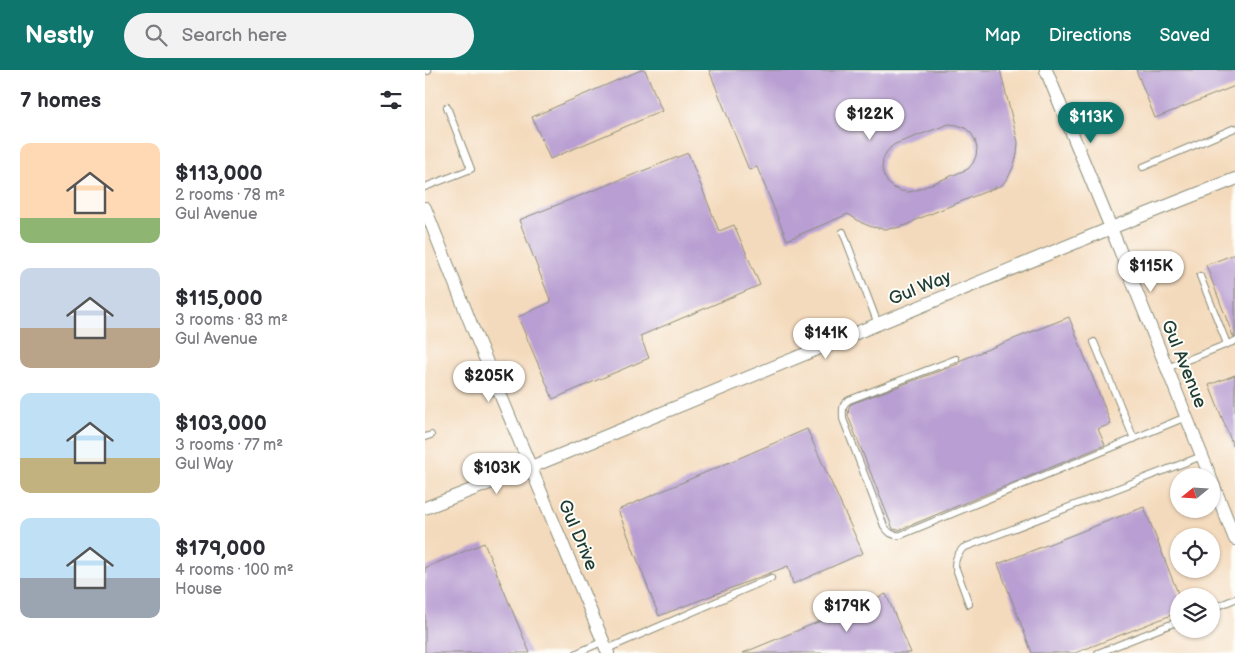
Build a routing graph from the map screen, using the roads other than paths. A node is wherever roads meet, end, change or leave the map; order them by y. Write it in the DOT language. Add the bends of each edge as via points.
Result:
graph roads {
  1 [pos="1046,70"];
  2 [pos="447,107"];
  3 [pos="1235,128"];
  4 [pos="1143,167"];
  5 [pos="1235,179"];
  6 [pos="425,187"];
  7 [pos="425,208"];
  8 [pos="1111,228"];
  9 [pos="843,232"];
  10 [pos="1200,276"];
  11 [pos="878,324"];
  12 [pos="1235,341"];
  13 [pos="1095,342"];
  14 [pos="1227,344"];
  15 [pos="956,359"];
  16 [pos="1167,368"];
  17 [pos="1186,417"];
  18 [pos="1134,439"];
  19 [pos="1202,456"];
  20 [pos="531,466"];
  21 [pos="1207,468"];
  22 [pos="1220,501"];
  23 [pos="425,508"];
  24 [pos="1235,539"];
  25 [pos="771,578"];
  26 [pos="1235,599"];
  27 [pos="969,604"];
  28 [pos="1220,605"];
  29 [pos="1170,625"];
  30 [pos="606,648"];
  31 [pos="577,653"];
  32 [pos="1098,653"];
  1 -- 8 [label="street, Gul Avenue"];
  2 -- 6 [label="lane" via="471,169"];
  3 -- 4 [label="lane"];
  5 -- 8 [label="street, Gul Way"];
  7 -- 20 [label="street, Gul Drive"];
  8 -- 11 [label="street, Gul Way"];
  8 -- 16 [label="street, Gul Avenue"];
  9 -- 11 [label="lane"];
  10 -- 14 [label="lane"];
  11 -- 20 [label="street, Gul Way"];
  12 -- 14 [label="lane"];
  13 -- 18 [label="lane"];
  14 -- 16 [label="lane"];
  15 -- 18 [label="lane" via="844,403 843,419 884,526 894,536"];
  16 -- 17 [label="street, Gul Avenue"];
  17 -- 18 [label="lane"];
  17 -- 19 [label="street, Gul Avenue"];
  19 -- 21 [label="street, Gul Avenue"];
  19 -- 27 [label="lane" via="963,548 955,566"];
  20 -- 23 [label="street, Gul Way"];
  20 -- 30 [label="street, Gul Drive"];
  22 -- 24 [label="street, Gul Avenue"];
  25 -- 30 [label="lane"];
  26 -- 28 [label="lane"];
  29 -- 32 [label="lane"];
  30 -- 31 [label="lane"];
}
